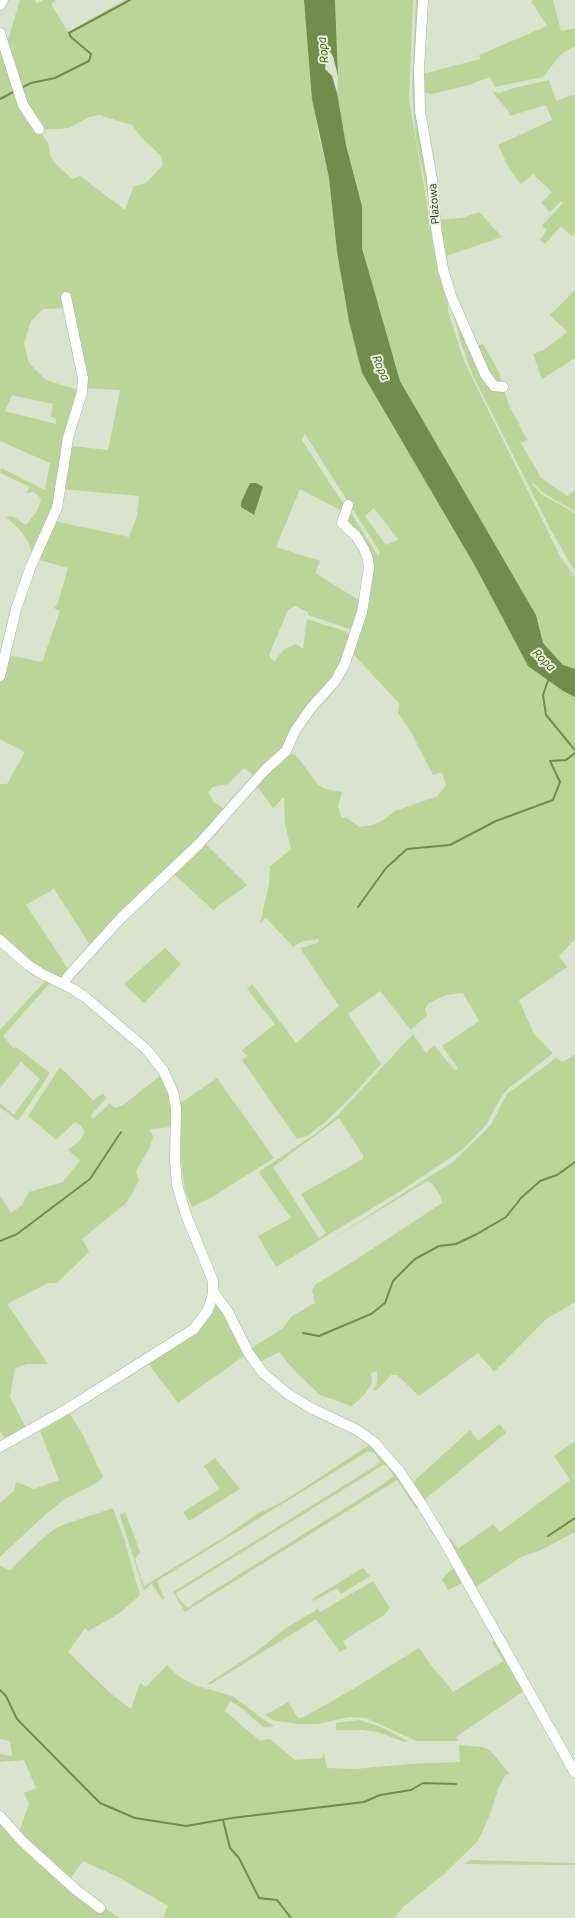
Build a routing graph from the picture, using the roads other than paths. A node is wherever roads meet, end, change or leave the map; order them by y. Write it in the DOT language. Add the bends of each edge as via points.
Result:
graph roads {
  1 [pos="3,0"];
  2 [pos="423,0"];
  3 [pos="0,5"];
  4 [pos="0,33"];
  5 [pos="39,129"];
  6 [pos="66,297"];
  7 [pos="503,387"];
  8 [pos="348,505"];
  9 [pos="0,676"];
  10 [pos="0,940"];
  11 [pos="64,984"];
  12 [pos="213,1291"];
  13 [pos="0,1447"];
  14 [pos="575,1773"];
  15 [pos="0,1816"];
  16 [pos="100,1908"];
  1 -- 3 [label="street"];
  2 -- 7 [label="street, Plażowa" via="419,69 420,111 432,179 443,269 451,296 485,374 494,386"];
  4 -- 5 [label="street" via="25,109"];
  6 -- 9 [label="street" via="83,378 82,392 68,438 57,508 31,566 16,609"];
  8 -- 11 [label="street" via="342,523 356,536 364,549 369,568 362,612 345,663 336,680 312,708 286,751 265,770 199,844 121,918"];
  10 -- 11 [label="street" via="28,965"];
  11 -- 12 [label="street" via="85,997 146,1049 163,1070 173,1092 176,1108 177,1185 186,1215 213,1281"];
  12 -- 13 [label="street" via="208,1310 194,1329 67,1409"];
  12 -- 14 [label="street" via="263,1373 288,1394 374,1442 400,1472 450,1552"];
  15 -- 16 [label="street" via="22,1841"];
}
